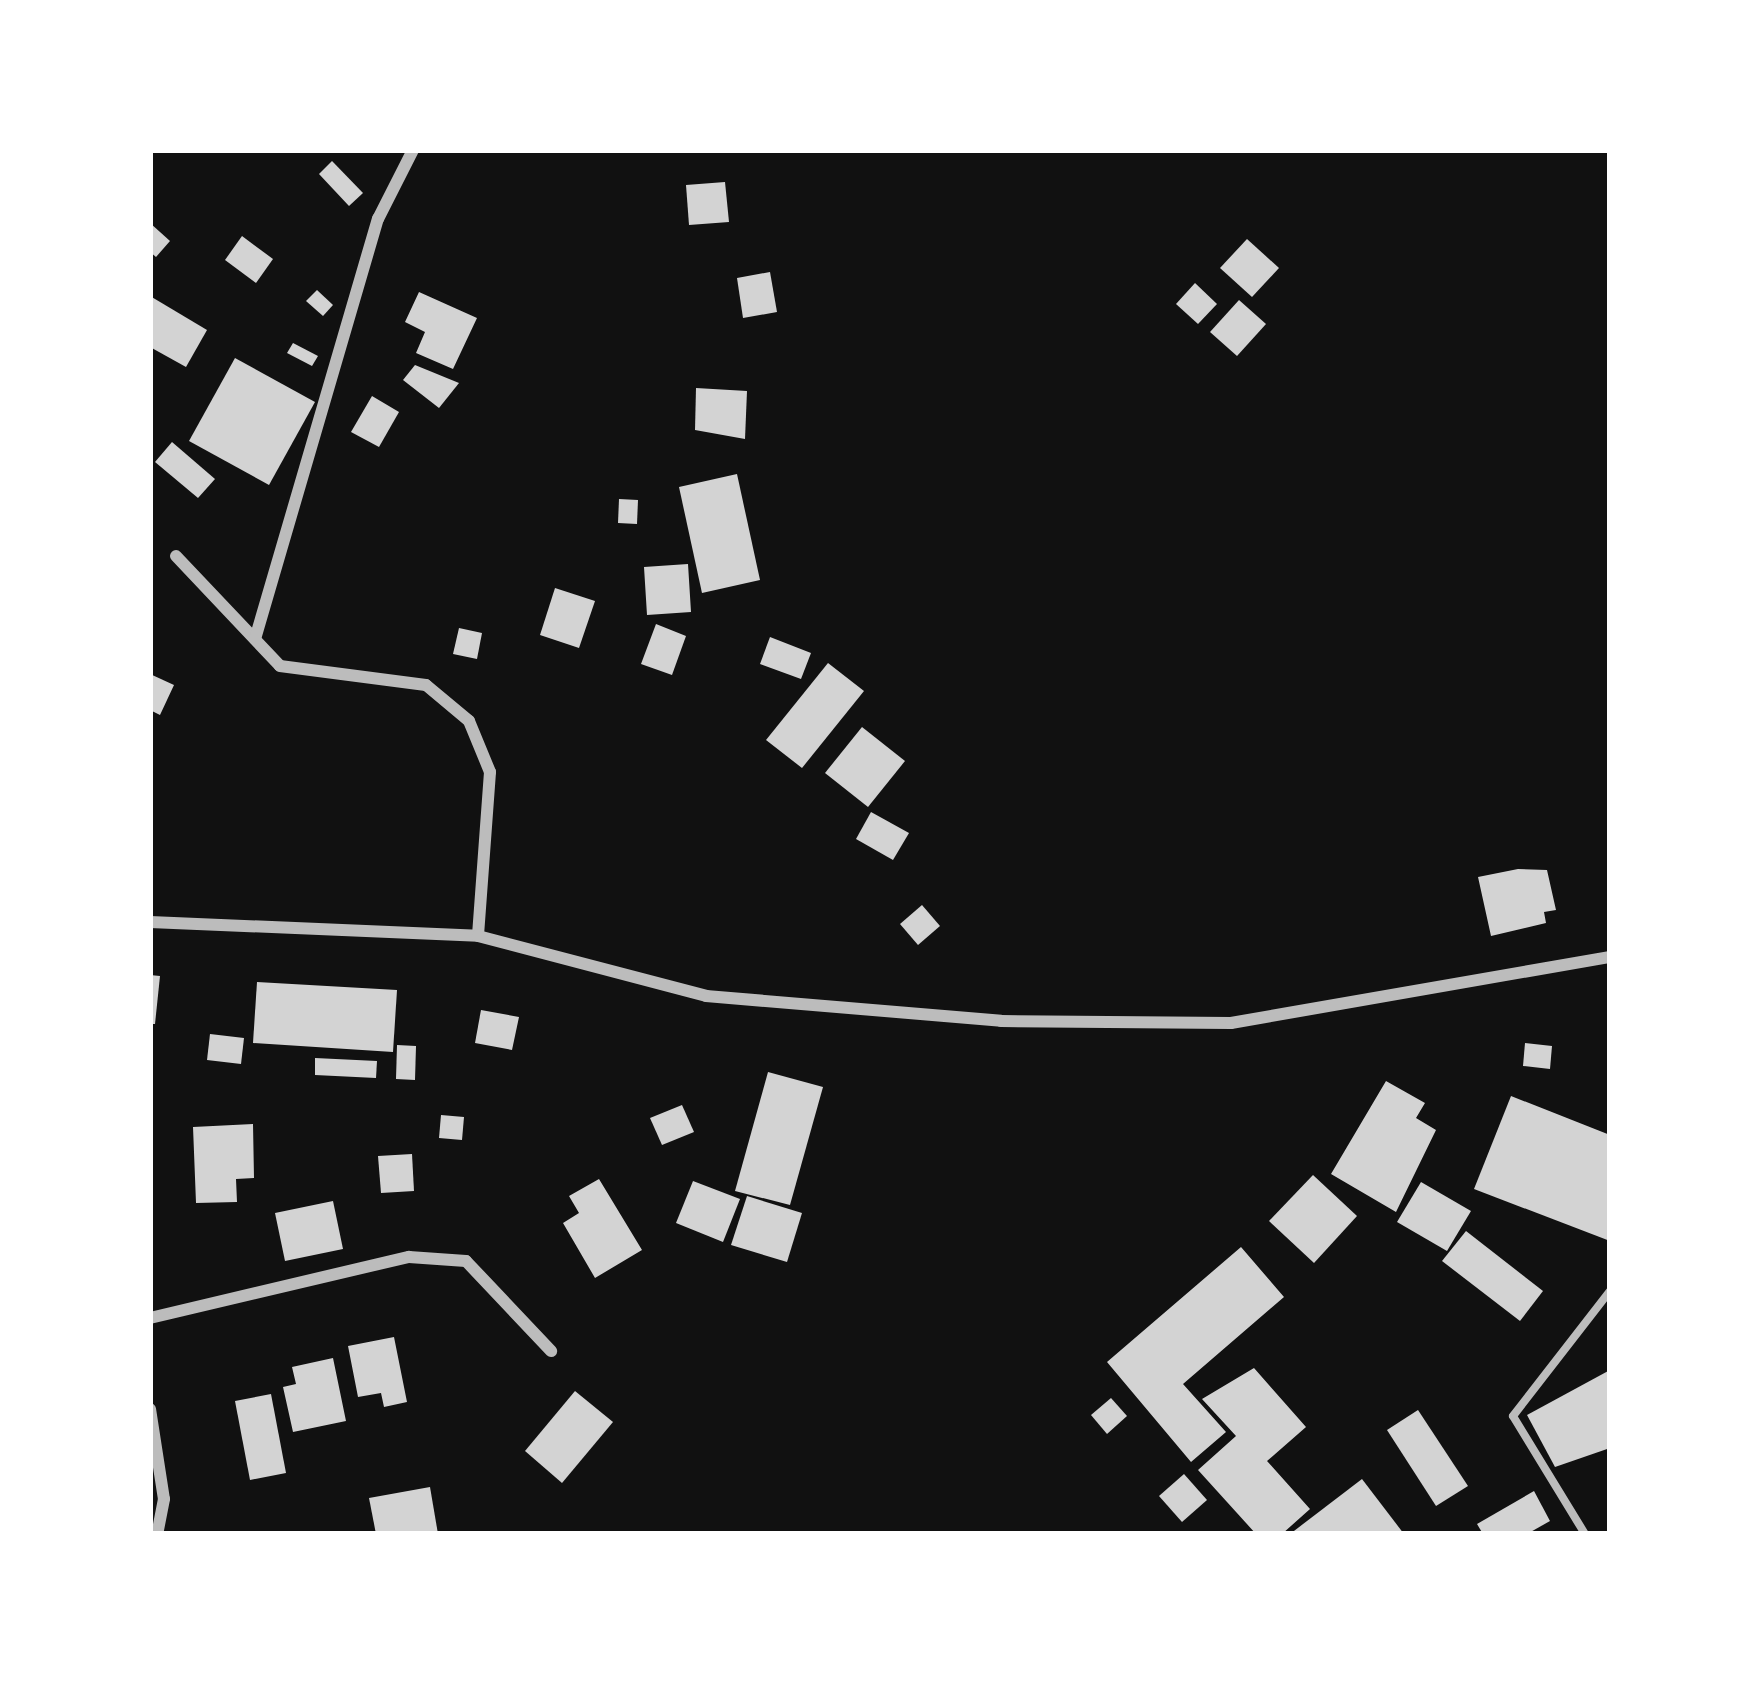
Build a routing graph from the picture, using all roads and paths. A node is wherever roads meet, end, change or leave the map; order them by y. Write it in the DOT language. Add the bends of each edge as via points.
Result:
graph roads {
  1 [pos="413,150"];
  2 [pos="176,556"];
  3 [pos="255,639"];
  4 [pos="150,922"];
  5 [pos="478,935"];
  6 [pos="1610,957"];
  7 [pos="1610,1291"];
  8 [pos="150,1318"];
  9 [pos="551,1351"];
  10 [pos="150,1409"];
  11 [pos="157,1534"];
  12 [pos="1585,1534"];
  1 -- 3 [label="street" via="379,219"];
  2 -- 3 [label="street"];
  3 -- 5 [label="street" via="280,666 425,685 469,721 490,772"];
  4 -- 5 [label="street"];
  5 -- 6 [label="street" via="706,996 1001,1021 1231,1023"];
  7 -- 12 [label="lane" via="1513,1416"];
  8 -- 9 [label="street" via="409,1257 466,1261"];
  10 -- 11 [label="street" via="164,1499"];
}
